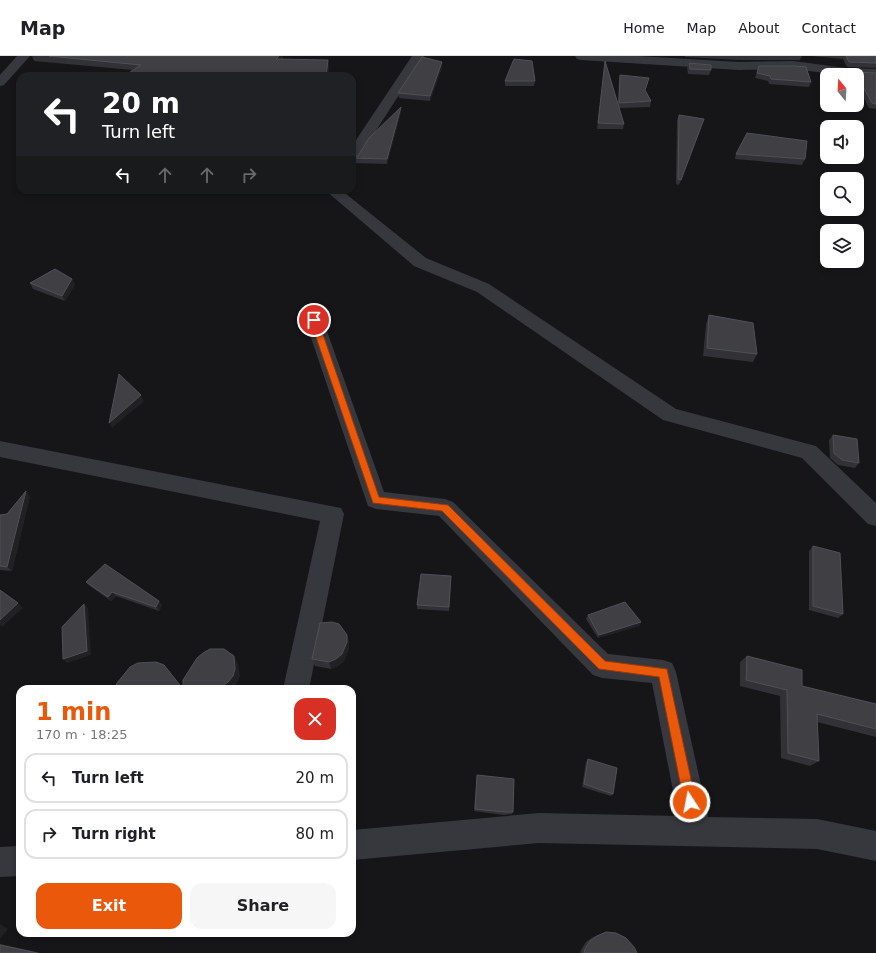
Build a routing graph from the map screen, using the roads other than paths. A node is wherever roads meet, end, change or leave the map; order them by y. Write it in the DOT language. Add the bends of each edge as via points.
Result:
graph roads {
  1 [pos="24,56"];
  2 [pos="418,56"];
  3 [pos="581,56"];
  4 [pos="782,56"];
  5 [pos="793,65"];
  6 [pos="876,73"];
  7 [pos="0,82"];
  8 [pos="356,151"];
  9 [pos="337,194"];
  10 [pos="314,320"];
  11 [pos="0,449"];
  12 [pos="876,517"];
  13 [pos="297,685"];
  14 [pos="696,831"];
  15 [pos="356,845"];
  16 [pos="876,846"];
  17 [pos="16,861"];
  18 [pos="0,862"];
  1 -- 7 [label="street"];
  2 -- 8 [label="street"];
  3 -- 5 [label="street" via="739,66"];
  4 -- 5 [label="street"];
  5 -- 6 [label="street"];
  9 -- 12 [label="street" via="420,262 483,288 670,415 809,452"];
  10 -- 14 [label="street" via="376,500 445,508 602,666 663,672"];
  11 -- 13 [label="street" via="332,514"];
  14 -- 15 [label="street" via="539,828"];
  14 -- 16 [label="street" via="817,834"];
  17 -- 18 [label="street"];
}
